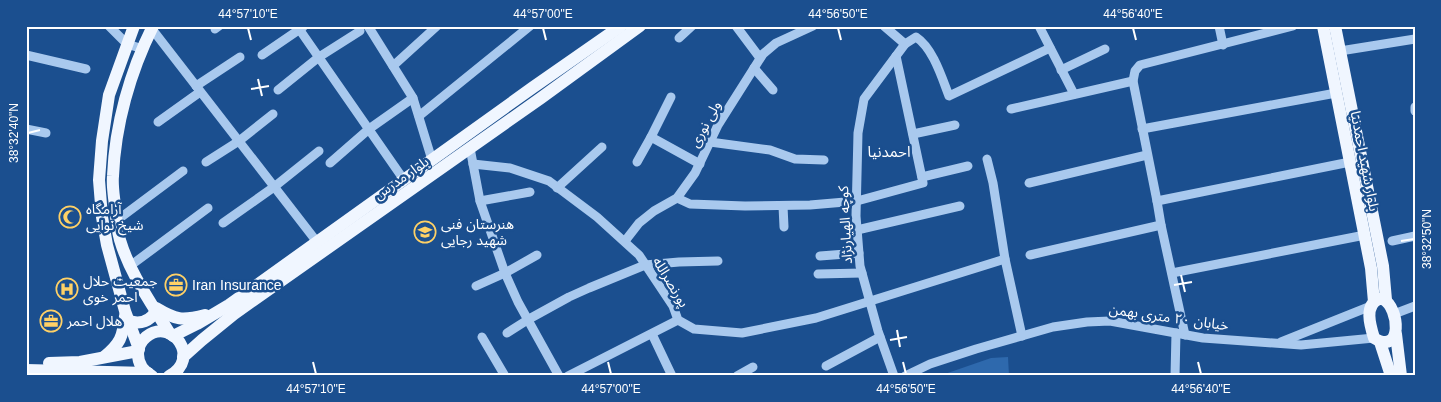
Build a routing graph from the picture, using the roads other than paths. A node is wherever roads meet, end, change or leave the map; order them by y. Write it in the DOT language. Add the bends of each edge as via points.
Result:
graph roads {
  1 [pos="109,26"];
  2 [pos="134,26"];
  3 [pos="437,26"];
  4 [pos="530,26"];
  5 [pos="621,26"];
  6 [pos="640,26"];
  7 [pos="692,26"];
  8 [pos="736,26"];
  9 [pos="791,26"];
  10 [pos="813,26"];
  11 [pos="884,26"];
  12 [pos="1039,26"];
  13 [pos="1219,26"];
  14 [pos="1293,26"];
  15 [pos="1323,26"];
  16 [pos="1335,26"];
  17 [pos="300,27"];
  18 [pos="152,28"];
  19 [pos="364,28"];
  20 [pos="797,34"];
  21 [pos="679,38"];
  22 [pos="1415,39"];
  23 [pos="127,44"];
  24 [pos="905,44"];
  25 [pos="1223,45"];
  26 [pos="1050,48"];
  27 [pos="1105,48"];
  28 [pos="143,49"];
  29 [pos="1340,51"];
  30 [pos="26,55"];
  31 [pos="262,55"];
  32 [pos="896,56"];
  33 [pos="240,57"];
  34 [pos="319,57"];
  35 [pos="760,58"];
  36 [pos="393,66"];
  37 [pos="754,68"];
  38 [pos="86,69"];
  39 [pos="1061,70"];
  40 [pos="1133,81"];
  41 [pos="198,89"];
  42 [pos="278,90"];
  43 [pos="774,90"];
  44 [pos="1336,92"];
  45 [pos="1074,94"];
  46 [pos="671,97"];
  47 [pos="413,98"];
  48 [pos="1415,107"];
  49 [pos="1011,109"];
  50 [pos="1415,111"];
  51 [pos="273,114"];
  52 [pos="419,116"];
  53 [pos="158,122"];
  54 [pos="955,125"];
  55 [pos="26,128"];
  56 [pos="369,129"];
  57 [pos="1142,129"];
  58 [pos="46,133"];
  59 [pos="912,134"];
  60 [pos="651,136"];
  61 [pos="239,141"];
  62 [pos="710,142"];
  63 [pos="602,147"];
  64 [pos="470,148"];
  65 [pos="319,151"];
  66 [pos="1147,155"];
  67 [pos="987,159"];
  68 [pos="432,160"];
  69 [pos="824,160"];
  70 [pos="206,162"];
  71 [pos="637,162"];
  72 [pos="1350,162"];
  73 [pos="330,163"];
  74 [pos="473,164"];
  75 [pos="700,164"];
  76 [pos="968,166"];
  77 [pos="184,171"];
  78 [pos="922,177"];
  79 [pos="404,180"];
  80 [pos="1029,183"];
  81 [pos="274,186"];
  82 [pos="558,188"];
  83 [pos="530,192"];
  84 [pos="677,198"];
  85 [pos="480,201"];
  86 [pos="857,201"];
  87 [pos="1157,201"];
  88 [pos="783,206"];
  89 [pos="960,206"];
  90 [pos="208,208"];
  91 [pos="116,221"];
  92 [pos="223,222"];
  93 [pos="1160,225"];
  94 [pos="784,227"];
  95 [pos="857,230"];
  96 [pos="1364,235"];
  97 [pos="1415,236"];
  98 [pos="625,241"];
  99 [pos="1392,241"];
  100 [pos="317,242"];
  101 [pos="859,254"];
  102 [pos="537,255"];
  103 [pos="1030,255"];
  104 [pos="820,256"];
  105 [pos="1005,258"];
  106 [pos="718,261"];
  107 [pos="645,265"];
  108 [pos="130,266"];
  109 [pos="505,273"];
  110 [pos="862,273"];
  111 [pos="1172,273"];
  112 [pos="818,274"];
  113 [pos="476,286"];
  114 [pos="870,301"];
  115 [pos="1377,303"];
  116 [pos="1415,306"];
  117 [pos="155,309"];
  118 [pos="217,312"];
  119 [pos="1394,314"];
  120 [pos="127,316"];
  121 [pos="529,319"];
  122 [pos="678,320"];
  123 [pos="197,324"];
  124 [pos="507,333"];
  125 [pos="652,334"];
  126 [pos="1181,334"];
  127 [pos="1396,334"];
  128 [pos="172,335"];
  129 [pos="1022,336"];
  130 [pos="482,337"];
  131 [pos="880,337"];
  132 [pos="205,338"];
  133 [pos="1377,340"];
  134 [pos="1278,344"];
  135 [pos="138,350"];
  136 [pos="104,357"];
  137 [pos="183,359"];
  138 [pos="26,363"];
  139 [pos="826,366"];
  140 [pos="754,367"];
  141 [pos="26,370"];
  142 [pos="150,375"];
  143 [pos="169,376"];
  144 [pos="188,376"];
  145 [pos="506,376"];
  146 [pos="559,376"];
  147 [pos="568,376"];
  148 [pos="672,376"];
  149 [pos="737,376"];
  150 [pos="894,376"];
  151 [pos="905,376"];
  152 [pos="1175,376"];
  153 [pos="1390,376"];
  154 [pos="1401,376"];
  1 -- 23 [label="street"];
  2 -- 23 [label="main road"];
  3 -- 36 [label="street"];
  4 -- 52 [label="street"];
  5 -- 68 [label="main road, بلوار مدرس"];
  6 -- 64 [label="main road, بلوار مدرس"];
  7 -- 21 [label="street"];
  8 -- 35 [label="street"];
  9 -- 20 [label="street"];
  10 -- 20 [label="street, ولی نوری"];
  11 -- 24 [label="street"];
  12 -- 26 [label="street"];
  13 -- 25 [label="street"];
  14 -- 25 [label="street"];
  15 -- 44 [label="main road, بلوار شهید احمدنیا"];
  16 -- 29 [label="main road, بلوار شهید احمدنیا"];
  17 -- 31 [label="street"];
  17 -- 34 [label="street"];
  18 -- 28 [label="main road"];
  18 -- 41 [label="street"];
  19 -- 34 [label="street"];
  19 -- 36 [label="street"];
  20 -- 35 [label="street, ولی نوری" via="776,43"];
  22 -- 29 [label="street"];
  23 -- 28 [label="street"];
  23 -- 120 [label="main road" via="109,95 99,180 107,246"];
  24 -- 26 [label="street" via="916,37 920,40 939,70 949,96"];
  24 -- 32 [label="street"];
  25 -- 40 [label="street" via="1140,65"];
  26 -- 39 [label="street"];
  27 -- 39 [label="street"];
  28 -- 91 [label="main road" via="125,97 116,140 112,177"];
  29 -- 115 [label="main road, بلوار شهید احمدنیا" via="1383,266"];
  30 -- 38 [label="street"];
  32 -- 59 [label="street"];
  32 -- 86 [label="street, کوچه الهیارنژاد" via="864,99 858,133"];
  33 -- 41 [label="street"];
  34 -- 42 [label="street"];
  34 -- 56 [label="street"];
  35 -- 37 [label="street, ولی نوری"];
  36 -- 47 [label="street"];
  37 -- 43 [label="street"];
  37 -- 62 [label="street, ولی نوری"];
  39 -- 45 [label="street"];
  40 -- 45 [label="street"];
  40 -- 57 [label="street"];
  41 -- 53 [label="street"];
  41 -- 61 [label="street"];
  44 -- 57 [label="street"];
  44 -- 72 [label="main road, بلوار شهید احمدنیا"];
  45 -- 49 [label="street"];
  46 -- 60 [label="street"];
  47 -- 52 [label="street"];
  47 -- 56 [label="street"];
  48 -- 50 [label="street"];
  51 -- 61 [label="street"];
  52 -- 68 [label="street"];
  54 -- 59 [label="street"];
  55 -- 58 [label="street"];
  56 -- 73 [label="street"];
  56 -- 79 [label="street"];
  57 -- 66 [label="street"];
  59 -- 78 [label="street"];
  60 -- 71 [label="street"];
  60 -- 75 [label="street"];
  61 -- 70 [label="street"];
  61 -- 81 [label="street"];
  62 -- 69 [label="street" via="770,150 795,159"];
  62 -- 75 [label="street, ولی نوری"];
  63 -- 82 [label="street"];
  64 -- 74 [label="street"];
  64 -- 132 [label="main road, بلوار مدرس" via="234,314"];
  65 -- 81 [label="street"];
  66 -- 80 [label="street"];
  66 -- 87 [label="street"];
  67 -- 105 [label="street"];
  68 -- 79 [label="main road, بلوار مدرس"];
  72 -- 87 [label="street"];
  72 -- 96 [label="main road, بلوار شهید احمدنیا"];
  74 -- 82 [label="street, پورنصرالله" via="510,168 549,181"];
  74 -- 85 [label="street"];
  75 -- 84 [label="street, ولی نوری"];
  76 -- 78 [label="street"];
  77 -- 91 [label="street"];
  78 -- 86 [label="street" via="923,183"];
  79 -- 100 [label="main road, بلوار مدرس"];
  81 -- 92 [label="street"];
  81 -- 100 [label="street"];
  82 -- 98 [label="street, پورنصرالله"];
  83 -- 85 [label="street"];
  84 -- 88 [label="street" via="690,204"];
  84 -- 98 [label="street, ولی نوری" via="639,223"];
  85 -- 109 [label="street"];
  86 -- 88 [label="street"];
  86 -- 95 [label="street, کوچه الهیارنژاد"];
  87 -- 93 [label="street"];
  88 -- 94 [label="street"];
  89 -- 95 [label="street"];
  90 -- 108 [label="street"];
  91 -- 108 [label="main road"];
  93 -- 103 [label="street"];
  93 -- 111 [label="street"];
  95 -- 101 [label="street, کوچه الهیارنژاد"];
  96 -- 111 [label="street"];
  96 -- 115 [label="main road, بلوار شهید احمدنیا"];
  97 -- 99 [label="street"];
  98 -- 107 [label="street, پورنصرالله"];
  100 -- 118 [label="main road, بلوار مدرس"];
  101 -- 104 [label="street"];
  101 -- 110 [label="street, کوچه الهیارنژاد"];
  102 -- 109 [label="street"];
  105 -- 114 [label="street, پورنصرالله"];
  105 -- 129 [label="street"];
  106 -- 107 [label="street"];
  107 -- 121 [label="street" via="589,288"];
  107 -- 122 [label="street, پورنصرالله" via="673,306"];
  108 -- 117 [label="main road"];
  109 -- 113 [label="street"];
  109 -- 121 [label="street"];
  110 -- 112 [label="street"];
  110 -- 114 [label="street, کوچه الهیارنژاد"];
  111 -- 126 [label="street"];
  114 -- 122 [label="street, پورنصرالله" via="816,318 742,333 694,329"];
  114 -- 131 [label="street, کوچه الهیارنژاد"];
  115 -- 119 [label="main road" via="1390,304"];
  115 -- 133 [label="main road" via="1370,318"];
  115 -- 134 [label="street, خیابان ۲۰ متری بهمن"];
  116 -- 119 [label="street"];
  117 -- 118 [label="main road" via="179,319"];
  117 -- 120 [label="main road" via="146,321 135,323"];
  117 -- 128 [label="main road"];
  118 -- 123 [label="main road, بلوار مدرس"];
  119 -- 127 [label="main road"];
  120 -- 135 [label="main road"];
  120 -- 136 [label="main road" via="120,341"];
  121 -- 124 [label="street"];
  121 -- 146 [label="street"];
  122 -- 125 [label="street"];
  123 -- 128 [label="main road, بلوار مدرس"];
  123 -- 132 [label="main road" via="192,336"];
  125 -- 147 [label="street"];
  125 -- 148 [label="street"];
  126 -- 129 [label="street, خیابان ۲۰ متری بهمن" via="1110,321 1053,327"];
  126 -- 134 [label="street, خیابان ۲۰ متری بهمن"];
  126 -- 152 [label="street"];
  127 -- 133 [label="main road" via="1392,340"];
  127 -- 154 [label="main road"];
  128 -- 135 [label="main road" via="151,334"];
  128 -- 137 [label="main road" via="182,345"];
  129 -- 151 [label="street, خیابان ۲۰ متری بهمن" via="930,364"];
  130 -- 145 [label="street"];
  131 -- 139 [label="street"];
  131 -- 150 [label="street, کوچه الهیارنژاد"];
  132 -- 137 [label="main road, بلوار مدرس"];
  133 -- 134 [label="street"];
  133 -- 153 [label="main road"];
  135 -- 136 [label="main road"];
  135 -- 142 [label="main road" via="139,362"];
  136 -- 138 [label="main road" via="80,362"];
  137 -- 143 [label="main road, بلوار مدرس"];
  137 -- 144 [label="main road"];
  140 -- 149 [label="street"];
  141 -- 142 [label="main road"];
}
